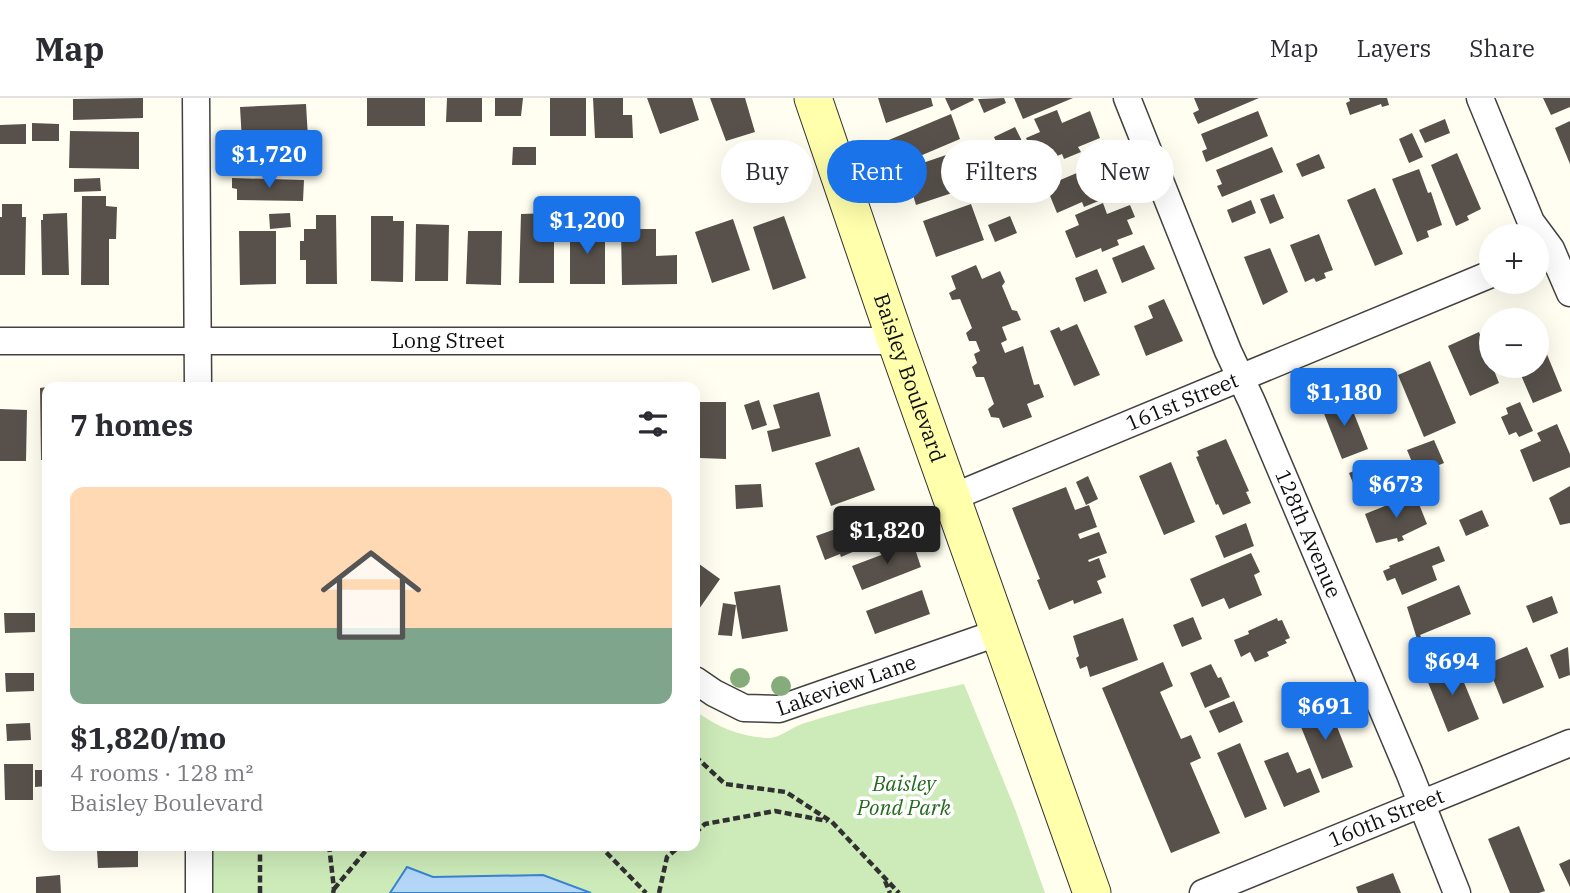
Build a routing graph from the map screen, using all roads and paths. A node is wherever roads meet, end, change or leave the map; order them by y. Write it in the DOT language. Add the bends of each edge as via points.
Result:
graph roads {
  1 [pos="196,98"];
  2 [pos="813,98"];
  3 [pos="1127,98"];
  4 [pos="1480,98"];
  5 [pos="1553,249"];
  6 [pos="1479,279"];
  7 [pos="1570,293"];
  8 [pos="0,341"];
  9 [pos="198,341"];
  10 [pos="896,341"];
  11 [pos="1241,378"];
  12 [pos="198,382"];
  13 [pos="953,497"];
  14 [pos="1000,632"];
  15 [pos="700,683"];
  16 [pos="1570,743"];
  17 [pos="700,760"];
  18 [pos="1422,803"];
  19 [pos="832,822"];
  20 [pos="700,824"];
  21 [pos="705,824"];
  22 [pos="700,828"];
  23 [pos="199,851"];
  24 [pos="260,851"];
  25 [pos="330,851"];
  26 [pos="366,851"];
  27 [pos="605,851"];
  28 [pos="674,851"];
  29 [pos="884,877"];
  30 [pos="334,891"];
  31 [pos="199,893"];
  32 [pos="260,893"];
  33 [pos="646,893"];
  34 [pos="659,893"];
  35 [pos="890,893"];
  36 [pos="899,893"];
  37 [pos="1092,893"];
  38 [pos="1203,893"];
  39 [pos="1457,893"];
  1 -- 9 [label="street"];
  2 -- 10 [label="main road, Baisley Boulevard"];
  3 -- 11 [label="street, 128th Avenue"];
  4 -- 5 [label="street" via="1531,222"];
  5 -- 7 [label="street"];
  6 -- 11 [label="street, 161st Street"];
  8 -- 9 [label="street, Long Street"];
  9 -- 10 [label="street, Long Street"];
  9 -- 12 [label="street"];
  10 -- 13 [label="main road, Baisley Boulevard"];
  11 -- 13 [label="street, 161st Street"];
  11 -- 18 [label="street, 128th Avenue"];
  13 -- 14 [label="main road, Baisley Boulevard"];
  14 -- 15 [label="street, Lakeview Lane" via="779,709 744,708"];
  14 -- 37 [label="main road, Baisley Boulevard"];
  16 -- 18 [label="street, 160th Street"];
  17 -- 19 [label="path" via="725,784 786,792"];
  18 -- 38 [label="street, 160th Street"];
  18 -- 39 [label="street, 128th Avenue"];
  19 -- 21 [label="path" via="775,811"];
  19 -- 29 [label="path"];
  20 -- 21 [label="path"];
  21 -- 22 [label="path"];
  23 -- 31 [label="street"];
  24 -- 32 [label="path"];
  25 -- 30 [label="path"];
  26 -- 30 [label="path"];
  27 -- 33 [label="path"];
  28 -- 34 [label="path" via="667,857"];
  29 -- 35 [label="path"];
  29 -- 36 [label="path"];
}
